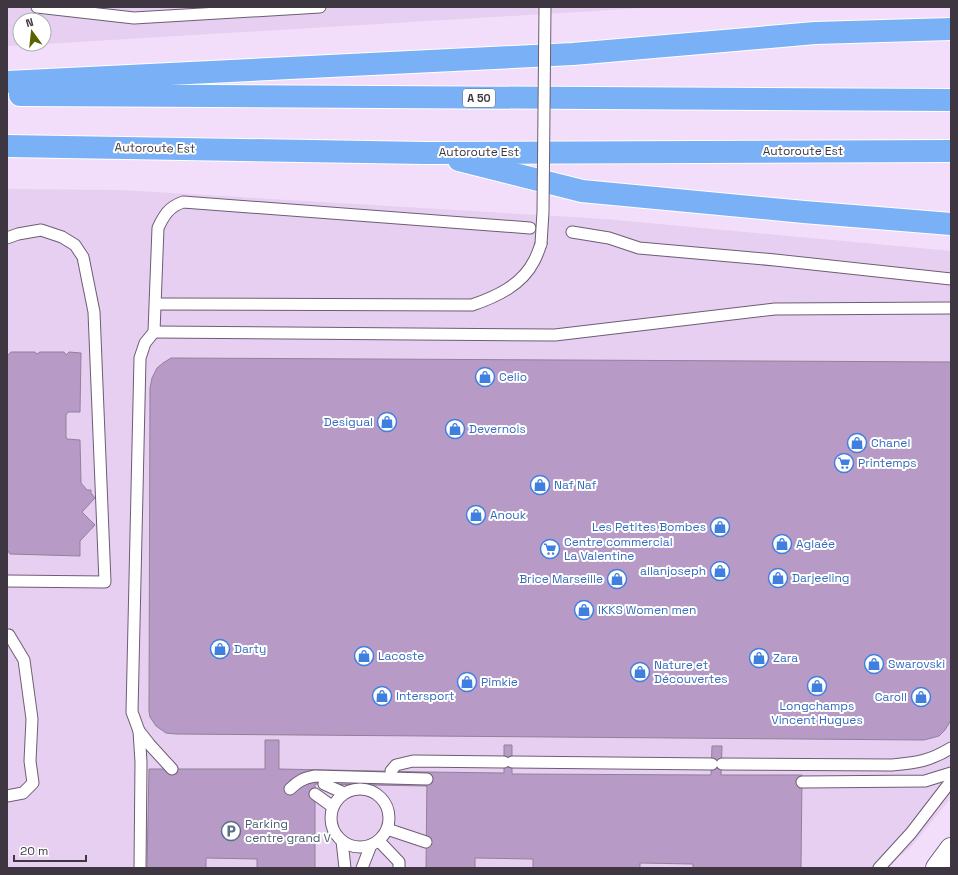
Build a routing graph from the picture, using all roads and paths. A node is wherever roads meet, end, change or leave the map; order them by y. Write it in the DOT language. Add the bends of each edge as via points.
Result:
graph roads {
  1 [pos="37,7"];
  2 [pos="320,7"];
  3 [pos="545,7"];
  4 [pos="951,29"];
  5 [pos="7,82"];
  6 [pos="7,95"];
  7 [pos="951,100"];
  8 [pos="7,146"];
  9 [pos="951,151"];
  10 [pos="426,152"];
  11 [pos="804,212"];
  12 [pos="951,224"];
  13 [pos="530,228"];
  14 [pos="572,232"];
  15 [pos="951,234"];
  16 [pos="7,238"];
  17 [pos="951,279"];
  18 [pos="156,304"];
  19 [pos="951,308"];
  20 [pos="154,332"];
  21 [pos="7,581"];
  22 [pos="7,635"];
  23 [pos="139,731"];
  24 [pos="951,748"];
  25 [pos="172,769"];
  26 [pos="391,771"];
  27 [pos="951,773"];
  28 [pos="427,779"];
  29 [pos="951,781"];
  30 [pos="802,782"];
  31 [pos="324,784"];
  32 [pos="290,789"];
  33 [pos="344,792"];
  34 [pos="315,794"];
  35 [pos="7,796"];
  36 [pos="148,803"];
  37 [pos="333,807"];
  38 [pos="141,814"];
  39 [pos="387,830"];
  40 [pos="342,841"];
  41 [pos="426,842"];
  42 [pos="375,843"];
  43 [pos="951,849"];
  44 [pos="140,868"];
  45 [pos="345,868"];
  46 [pos="362,868"];
  47 [pos="399,868"];
  48 [pos="879,868"];
  49 [pos="937,868"];
  1 -- 2 [label="lane" via="134,18"];
  3 -- 18 [label="lane, bridge" via="541,244 534,262 510,288 491,299 472,305"];
  4 -- 5 [label="highway" via="815,34 573,54"];
  6 -- 7 [label="highway, A 50"];
  8 -- 10 [label="highway, Autoroute Est"];
  9 -- 10 [label="highway, Autoroute Est"];
  10 -- 11 [label="highway" via="582,191"];
  11 -- 12 [label="highway"];
  11 -- 15 [label="lane"];
  13 -- 18 [label="lane" via="183,202 168,211 158,228"];
  14 -- 17 [label="lane" via="609,238 639,248"];
  16 -- 21 [label="lane" via="41,230 62,237 75,245 83,257 94,312 105,582"];
  18 -- 20 [label="lane"];
  19 -- 20 [label="lane" via="775,309 555,335"];
  20 -- 23 [label="lane" via="145,344 140,358 132,712"];
  22 -- 35 [label="lane" via="24,660 32,719 30,761 33,782 23,793"];
  23 -- 25 [label="lane"];
  23 -- 38 [label="lane"];
  24 -- 26 [label="lane" via="939,756 919,763 892,765 413,761 396,765"];
  27 -- 30 [label="lane" via="925,781"];
  28 -- 32 [label="lane" via="315,776 296,782"];
  29 -- 48 [label="lane"];
  31 -- 33 [label="lane"];
  33 -- 37 [label="lane"];
  33 -- 39 [label="lane" via="377,788 390,815"];
  34 -- 37 [label="lane"];
  36 -- 38 [label="lane"];
  37 -- 40 [label="lane" via="332,825"];
  38 -- 44 [label="lane"];
  39 -- 41 [label="lane"];
  39 -- 42 [label="lane"];
  40 -- 42 [label="lane" via="351,846 361,847"];
  40 -- 45 [label="lane"];
  42 -- 46 [label="lane"];
  42 -- 47 [label="lane" via="399,862"];
  43 -- 49 [label="main road"];
}
